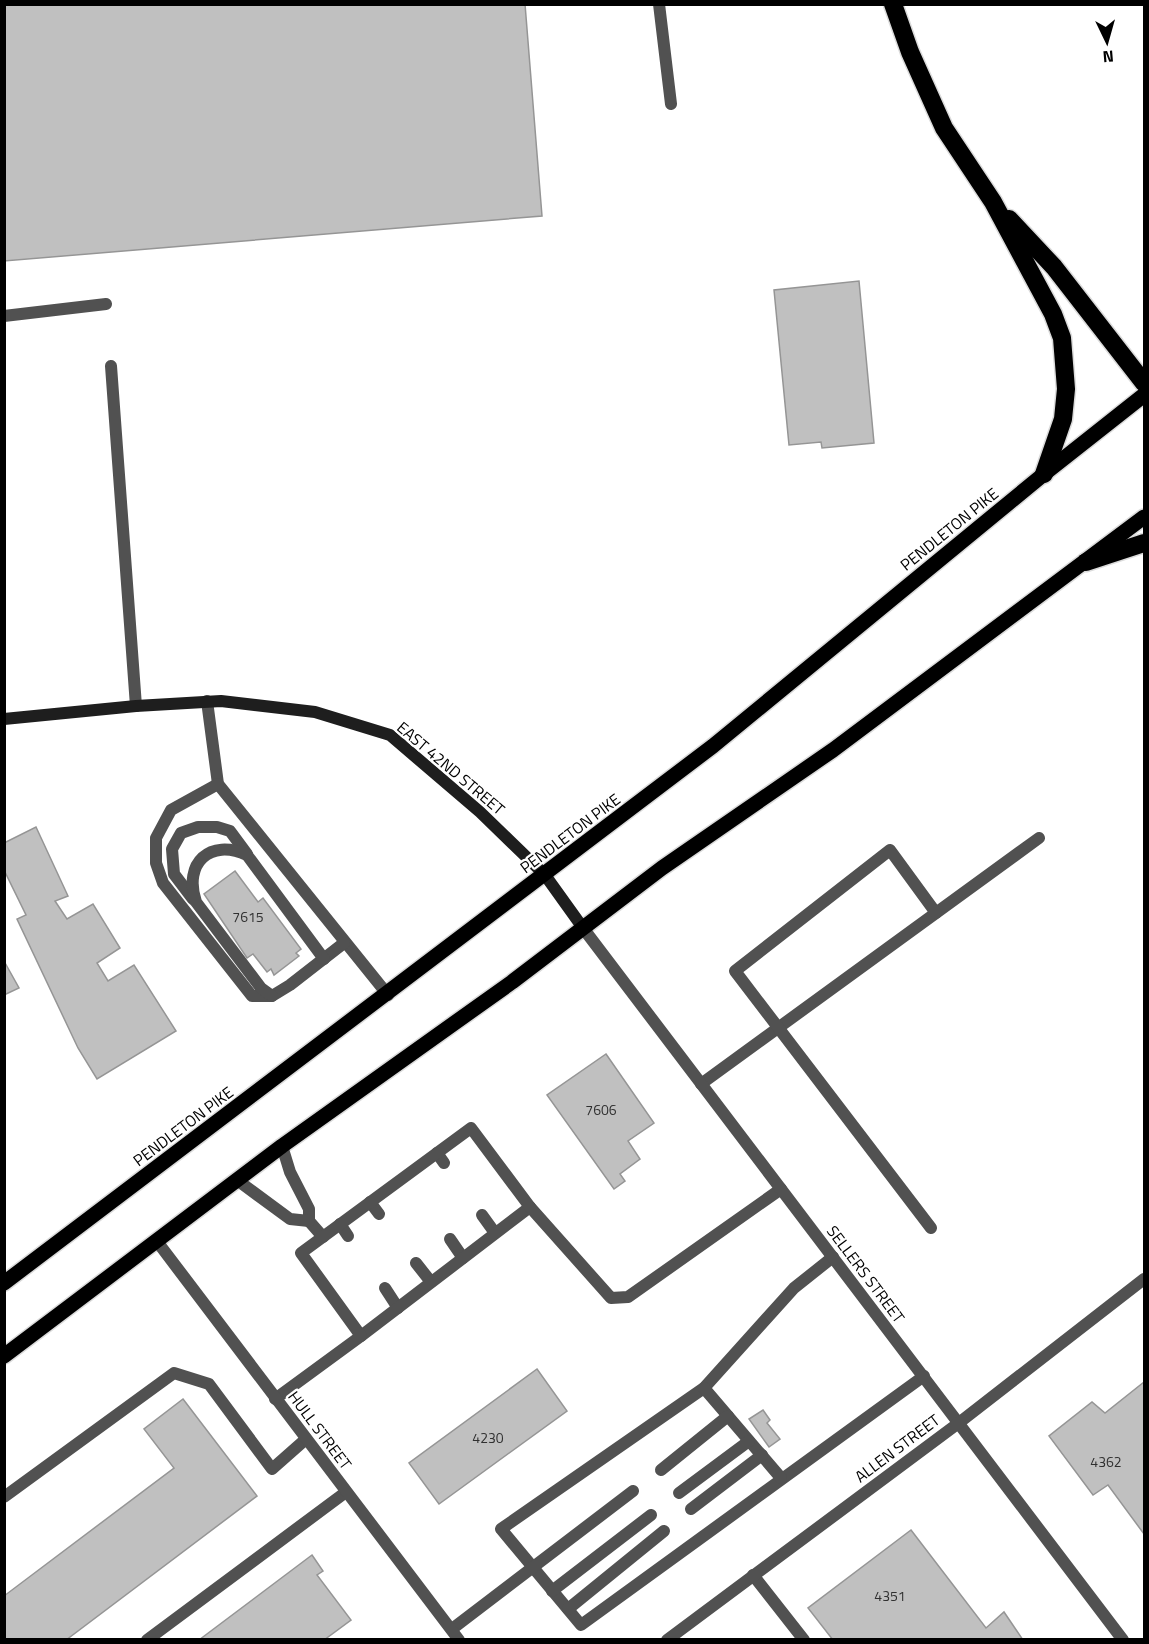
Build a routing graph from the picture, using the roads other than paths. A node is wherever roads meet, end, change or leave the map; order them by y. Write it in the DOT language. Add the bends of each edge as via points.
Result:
graph roads {
  1 [pos="659,4"];
  2 [pos="893,4"];
  3 [pos="671,104"];
  4 [pos="993,202"];
  5 [pos="106,304"];
  6 [pos="4,316"];
  7 [pos="111,366"];
  8 [pos="1144,383"];
  9 [pos="1144,395"];
  10 [pos="1044,474"];
  11 [pos="1144,517"];
  12 [pos="1144,543"];
  13 [pos="1086,562"];
  14 [pos="207,701"];
  15 [pos="136,706"];
  16 [pos="4,719"];
  17 [pos="218,784"];
  18 [pos="1039,838"];
  19 [pos="247,855"];
  20 [pos="544,875"];
  21 [pos="196,902"];
  22 [pos="936,912"];
  23 [pos="583,928"];
  24 [pos="344,943"];
  25 [pos="324,959"];
  26 [pos="388,995"];
  27 [pos="272,996"];
  28 [pos="778,1029"];
  29 [pos="701,1084"];
  30 [pos="282,1146"];
  31 [pos="237,1180"];
  32 [pos="781,1189"];
  33 [pos="370,1202"];
  34 [pos="530,1207"];
  35 [pos="379,1214"];
  36 [pos="482,1215"];
  37 [pos="309,1221"];
  38 [pos="340,1224"];
  39 [pos="931,1228"];
  40 [pos="495,1233"];
  41 [pos="348,1236"];
  42 [pos="323,1237"];
  43 [pos="450,1239"];
  44 [pos="156,1240"];
  45 [pos="833,1257"];
  46 [pos="463,1258"];
  47 [pos="416,1263"];
  48 [pos="1144,1279"];
  49 [pos="431,1282"];
  50 [pos="4,1283"];
  51 [pos="386,1288"];
  52 [pos="398,1308"];
  53 [pos="361,1336"];
  54 [pos="4,1356"];
  55 [pos="924,1376"];
  56 [pos="704,1388"];
  57 [pos="275,1399"];
  58 [pos="728,1416"];
  59 [pos="960,1422"];
  60 [pos="306,1439"];
  61 [pos="750,1441"];
  62 [pos="762,1455"];
  63 [pos="661,1470"];
  64 [pos="781,1478"];
  65 [pos="633,1491"];
  66 [pos="346,1492"];
  67 [pos="679,1492"];
  68 [pos="4,1497"];
  69 [pos="691,1509"];
  70 [pos="651,1515"];
  71 [pos="663,1531"];
  72 [pos="532,1568"];
  73 [pos="753,1575"];
  74 [pos="552,1591"];
  75 [pos="568,1609"];
  76 [pos="452,1629"];
  77 [pos="147,1640"];
  78 [pos="459,1640"];
  79 [pos="667,1640"];
  80 [pos="804,1640"];
  81 [pos="1123,1640"];
  1 -- 3 [label="street"];
  2 -- 4 [label="highway" via="944,128"];
  4 -- 8 [label="highway" via="1054,267"];
  4 -- 10 [label="highway" via="1062,338 1066,389 1062,419"];
  5 -- 6 [label="street"];
  7 -- 15 [label="street"];
  9 -- 10 [label="main road, PENDLETON PIKE"];
  10 -- 20 [label="main road, PENDLETON PIKE" via="725,737"];
  11 -- 13 [label="main road"];
  12 -- 13 [label="highway"];
  13 -- 23 [label="main road"];
  14 -- 15 [label="street, EAST 42ND STREET"];
  14 -- 17 [label="street"];
  14 -- 20 [label="street, EAST 42ND STREET" via="315,712 390,735 480,812"];
  15 -- 16 [label="street, EAST 42ND STREET"];
  17 -- 24 [label="street"];
  17 -- 27 [label="street" via="171,810 156,838 156,863 163,883 252,996"];
  18 -- 22 [label="street"];
  19 -- 21 [label="street" via="231,848 218,849 203,857 193,872 191,888"];
  19 -- 21 [label="street" via="230,831 198,827 182,833 172,849 174,874"];
  19 -- 25 [label="street"];
  20 -- 23 [label="street, EAST 42ND STREET"];
  20 -- 26 [label="main road, PENDLETON PIKE"];
  21 -- 27 [label="street" via="261,988"];
  22 -- 28 [label="street"];
  22 -- 28 [label="street" via="890,850 735,971"];
  23 -- 29 [label="street, SELLERS STREET"];
  23 -- 30 [label="main road"];
  24 -- 25 [label="street"];
  24 -- 26 [label="street"];
  25 -- 27 [label="street"];
  26 -- 50 [label="main road, PENDLETON PIKE"];
  28 -- 29 [label="street"];
  28 -- 39 [label="street"];
  29 -- 32 [label="street, SELLERS STREET"];
  30 -- 31 [label="main road"];
  30 -- 37 [label="street" via="309,1209"];
  31 -- 37 [label="street" via="290,1220"];
  31 -- 44 [label="main road"];
  32 -- 34 [label="street" via="628,1297 611,1298"];
  32 -- 45 [label="street, SELLERS STREET"];
  33 -- 34 [label="street" via="411,1180 471,1128"];
  33 -- 35 [label="street"];
  33 -- 38 [label="street"];
  34 -- 40 [label="street"];
  36 -- 40 [label="street"];
  37 -- 42 [label="street"];
  38 -- 41 [label="street"];
  38 -- 42 [label="street"];
  40 -- 46 [label="street"];
  42 -- 53 [label="street" via="301,1253"];
  43 -- 46 [label="street"];
  44 -- 54 [label="main road"];
  44 -- 57 [label="street, HULL STREET"];
  45 -- 55 [label="street, SELLERS STREET"];
  45 -- 56 [label="street" via="794,1288"];
  46 -- 49 [label="street"];
  47 -- 49 [label="street"];
  48 -- 59 [label="street, ALLEN STREET"];
  49 -- 52 [label="street"];
  51 -- 52 [label="street"];
  52 -- 53 [label="street"];
  53 -- 57 [label="street"];
  55 -- 59 [label="street, SELLERS STREET"];
  55 -- 64 [label="street"];
  56 -- 58 [label="street"];
  56 -- 72 [label="street" via="501,1529"];
  57 -- 60 [label="street, HULL STREET"];
  58 -- 61 [label="street"];
  58 -- 63 [label="street"];
  59 -- 73 [label="street, ALLEN STREET"];
  59 -- 81 [label="street, SELLERS STREET"];
  60 -- 66 [label="street, HULL STREET"];
  60 -- 68 [label="street" via="272,1469 209,1384 174,1373"];
  61 -- 62 [label="street"];
  61 -- 67 [label="street"];
  62 -- 64 [label="street"];
  62 -- 69 [label="street"];
  64 -- 75 [label="street" via="581,1625"];
  65 -- 72 [label="street"];
  66 -- 76 [label="street, HULL STREET"];
  66 -- 77 [label="street"];
  70 -- 74 [label="street"];
  71 -- 75 [label="street"];
  72 -- 74 [label="street"];
  72 -- 76 [label="street"];
  73 -- 79 [label="street, ALLEN STREET"];
  73 -- 80 [label="street"];
  74 -- 75 [label="street"];
  76 -- 78 [label="street, HULL STREET"];
}
